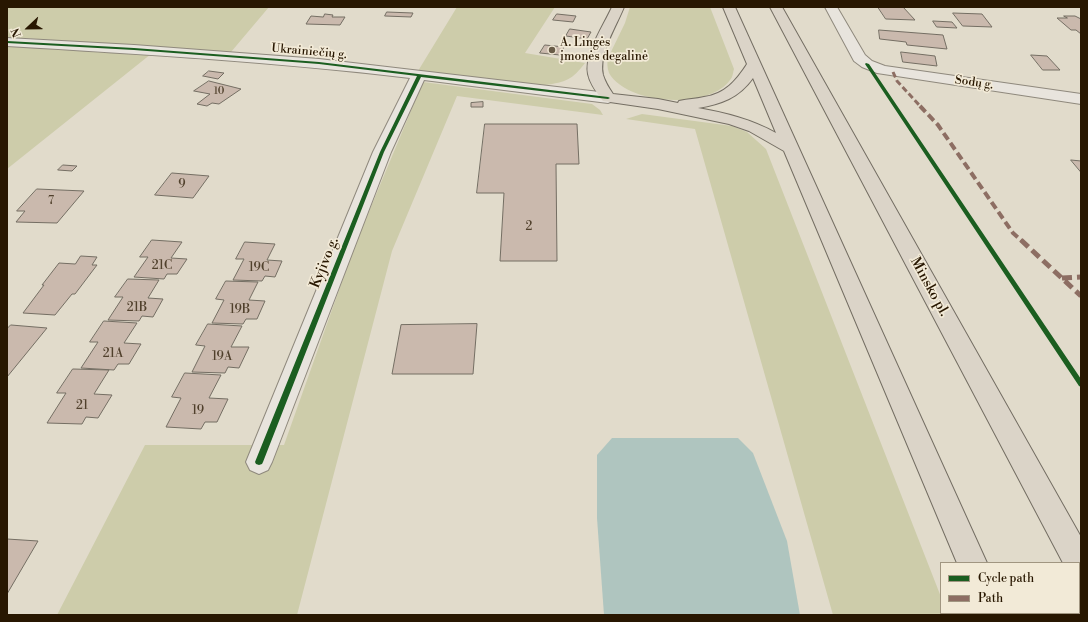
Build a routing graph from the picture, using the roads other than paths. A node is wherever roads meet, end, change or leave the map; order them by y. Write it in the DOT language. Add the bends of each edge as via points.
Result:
graph roads {
  1 [pos="618,7"];
  2 [pos="730,7"];
  3 [pos="776,7"];
  4 [pos="831,7"];
  5 [pos="7,42"];
  6 [pos="754,64"];
  7 [pos="419,76"];
  8 [pos="608,98"];
  9 [pos="1081,99"];
  10 [pos="658,104"];
  11 [pos="790,148"];
  12 [pos="259,462"];
  13 [pos="972,562"];
  14 [pos="1079,562"];
  1 -- 8 [label="highway" via="595,66 596,76"];
  2 -- 6 [label="highway"];
  3 -- 14 [label="highway, Minsko pl."];
  4 -- 9 [label="street, Sodų g." via="860,58 882,70"];
  5 -- 7 [label="street, Ukrainiečių g." via="319,63"];
  6 -- 10 [label="highway" via="737,89 725,96 702,103"];
  6 -- 11 [label="highway"];
  7 -- 8 [label="street, Ukrainiečių g."];
  7 -- 12 [label="street, Kyjivo g." via="382,152"];
  8 -- 10 [label="highway"];
  10 -- 11 [label="highway" via="734,120 755,128"];
  11 -- 13 [label="highway"];
}
